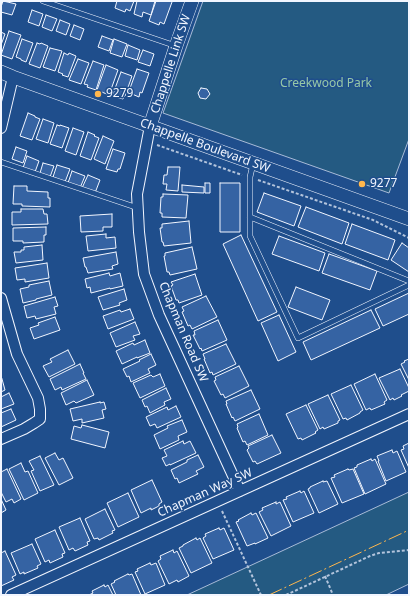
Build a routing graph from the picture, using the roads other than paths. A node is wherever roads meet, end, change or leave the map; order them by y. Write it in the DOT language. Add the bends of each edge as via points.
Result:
graph roads {
  1 [pos="43,1"];
  2 [pos="192,1"];
  3 [pos="176,46"];
  4 [pos="7,75"];
  5 [pos="150,126"];
  6 [pos="1,128"];
  7 [pos="1,162"];
  8 [pos="254,163"];
  9 [pos="138,208"];
  10 [pos="250,217"];
  11 [pos="409,219"];
  12 [pos="409,280"];
  13 [pos="409,285"];
  14 [pos="1,298"];
  15 [pos="409,414"];
  16 [pos="1,440"];
  17 [pos="240,491"];
  18 [pos="11,595"];
  1 -- 3 [label="lane"];
  2 -- 3 [label="street, Chappelle Link SW"];
  3 -- 5 [label="street, Chappelle Link SW"];
  4 -- 5 [label="street, Chappelle Boulevard SW"];
  4 -- 6 [label="street"];
  5 -- 8 [label="street, Chappelle Boulevard SW"];
  5 -- 9 [label="street, Chapman Road SW" via="137,194"];
  7 -- 9 [label="lane"];
  8 -- 10 [label="lane" via="250,177"];
  8 -- 11 [label="street, Chappelle Boulevard SW"];
  9 -- 17 [label="street, Chapman Road SW" via="144,274 159,315"];
  10 -- 12 [label="lane"];
  10 -- 13 [label="lane" via="250,236 298,338"];
  14 -- 16 [label="street" via="17,354 38,398 40,409 40,419"];
  15 -- 17 [label="street, Chapman Way SW"];
  17 -- 18 [label="street, Chapman Way SW"];
}
